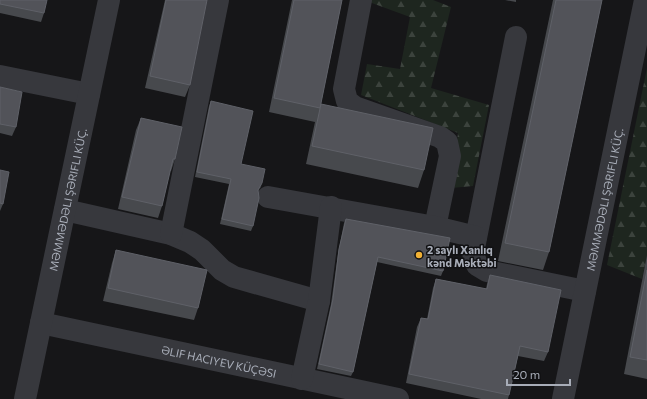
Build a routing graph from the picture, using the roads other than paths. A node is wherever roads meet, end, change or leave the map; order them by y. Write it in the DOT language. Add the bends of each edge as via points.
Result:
graph roads {
  1 [pos="109,0"];
  2 [pos="218,0"];
  3 [pos="362,0"];
  4 [pos="645,0"];
  5 [pos="516,37"];
  6 [pos="0,76"];
  7 [pos="89,94"];
  8 [pos="268,197"];
  9 [pos="332,207"];
  10 [pos="65,210"];
  11 [pos="435,226"];
  12 [pos="171,234"];
  13 [pos="476,237"];
  14 [pos="585,291"];
  15 [pos="319,300"];
  16 [pos="41,323"];
  17 [pos="302,379"];
  18 [pos="25,399"];
  19 [pos="398,399"];
  20 [pos="562,399"];
  1 -- 7 [label="street, MƏMMƏDƏLI ŞƏRIFLI KÜÇ."];
  2 -- 12 [label="street"];
  3 -- 11 [label="street" via="344,89 346,101 354,107 440,137 447,142 450,156"];
  4 -- 14 [label="street, MƏMMƏDƏLI ŞƏRIFLI KÜÇ."];
  5 -- 13 [label="street"];
  6 -- 7 [label="street"];
  7 -- 10 [label="street, MƏMMƏDƏLI ŞƏRIFLI KÜÇ."];
  8 -- 9 [label="street"];
  9 -- 11 [label="street"];
  9 -- 15 [label="street"];
  10 -- 12 [label="street"];
  10 -- 16 [label="street, MƏMMƏDƏLI ŞƏRIFLI KÜÇ."];
  11 -- 13 [label="street"];
  12 -- 15 [label="street" via="196,246 222,270 234,277"];
  13 -- 14 [label="street" via="473,253 477,265 487,271"];
  14 -- 20 [label="street, MƏMMƏDƏLI ŞƏRIFLI KÜÇ."];
  15 -- 17 [label="street"];
  16 -- 17 [label="street"];
  16 -- 18 [label="street, MƏMMƏDƏLI ŞƏRIFLI KÜÇ."];
  17 -- 19 [label="street"];
}
